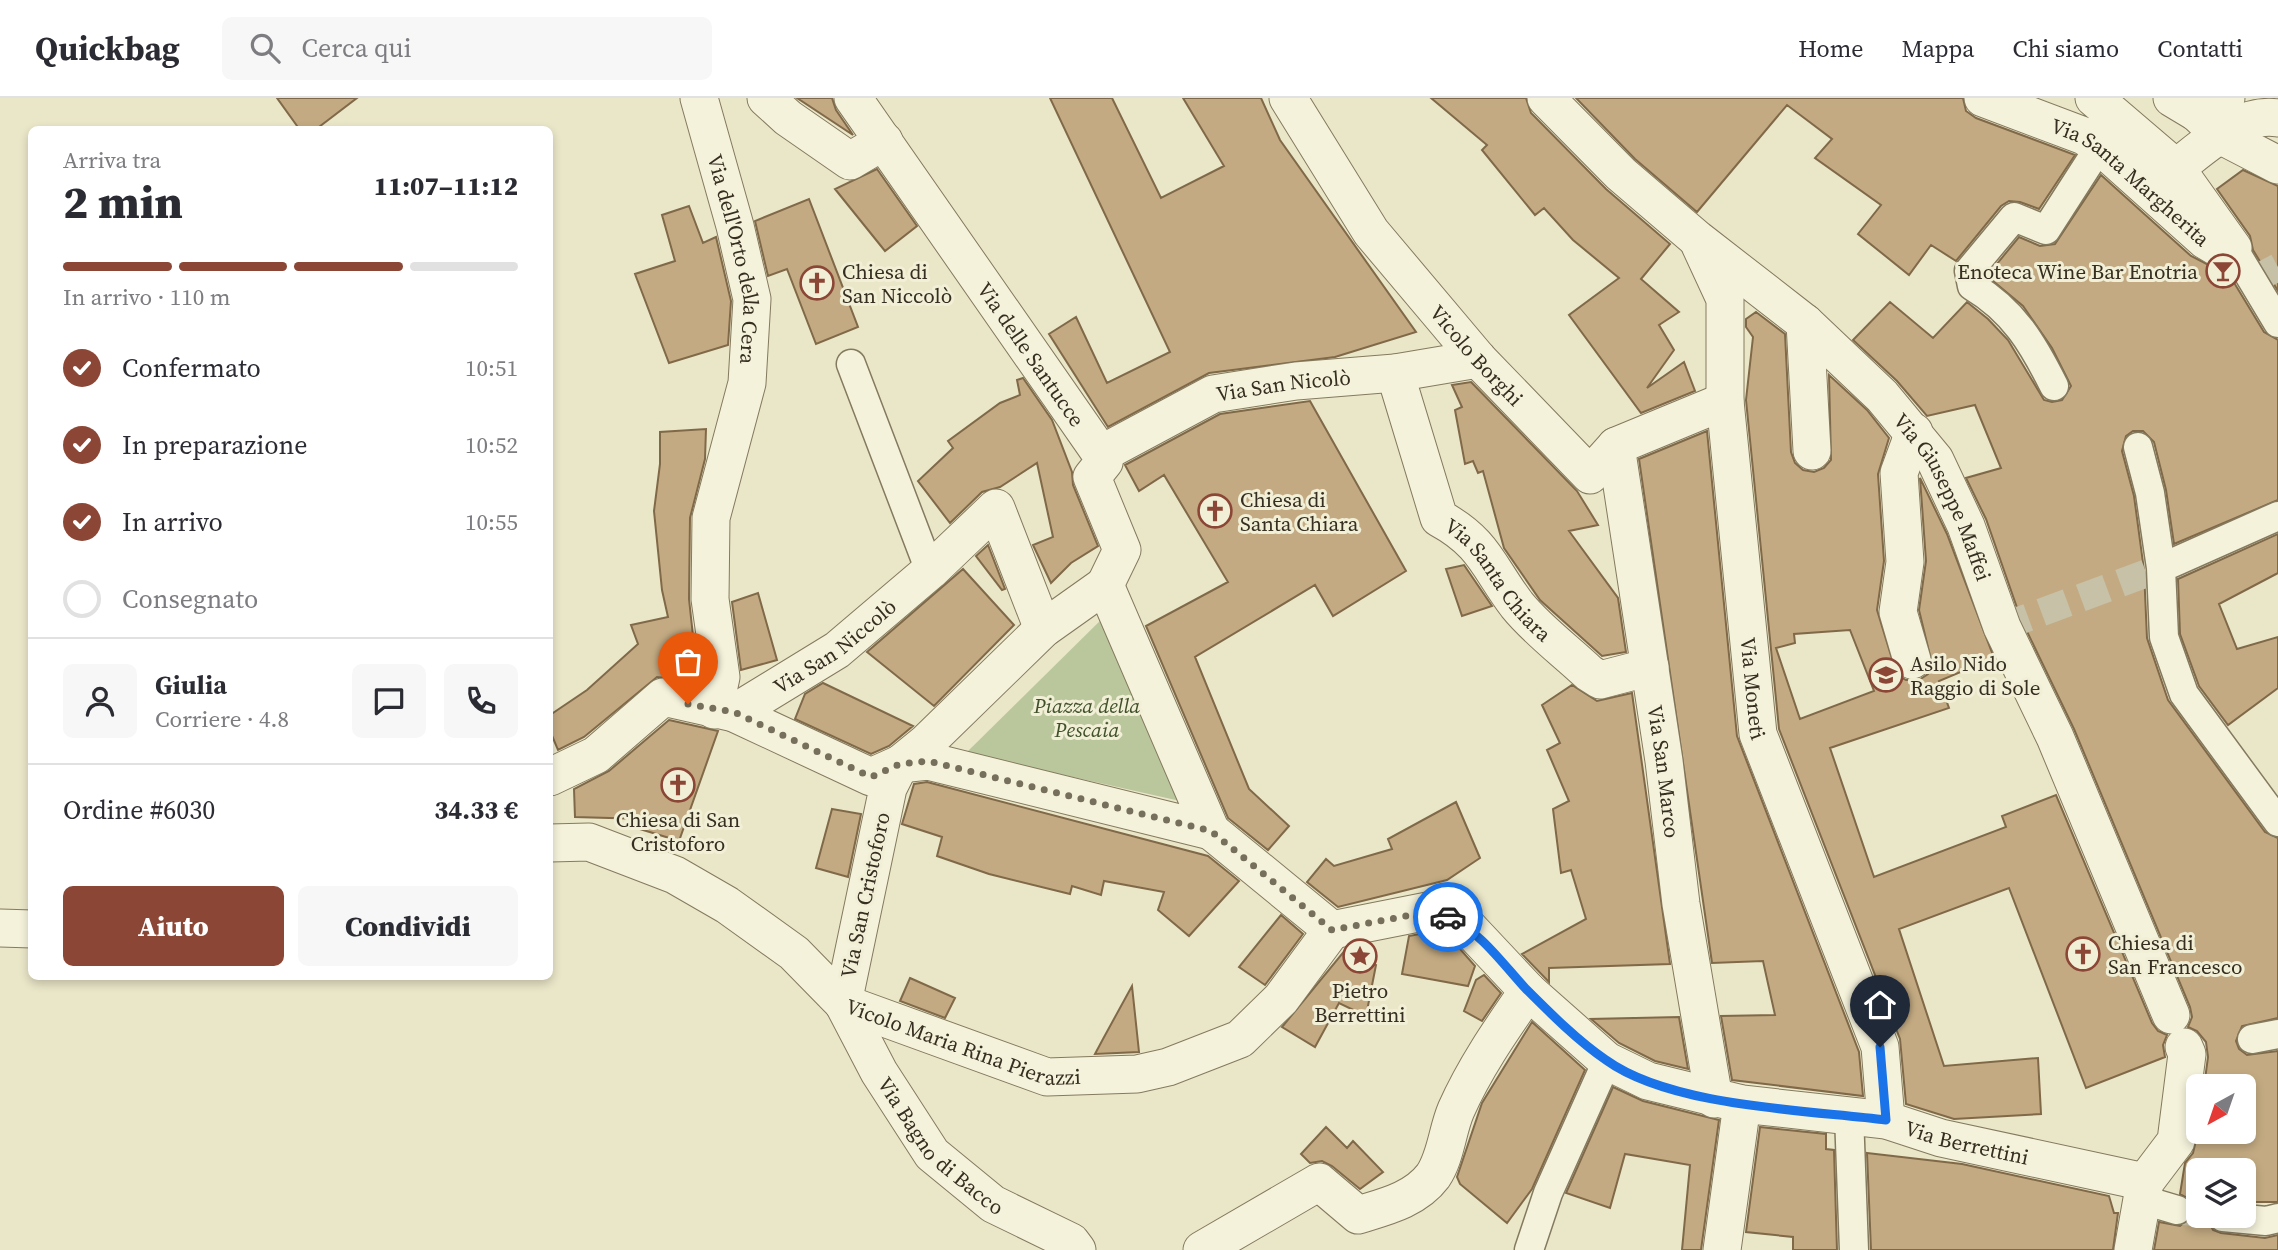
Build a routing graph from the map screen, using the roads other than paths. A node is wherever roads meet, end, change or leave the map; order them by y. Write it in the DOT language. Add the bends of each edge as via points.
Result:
graph roads {
  1 [pos="699,98"];
  2 [pos="766,98"];
  3 [pos="853,98"];
  4 [pos="1288,98"];
  5 [pos="1546,98"];
  6 [pos="1983,98"];
  7 [pos="2094,98"];
  8 [pos="2204,111"];
  9 [pos="2278,118"];
  10 [pos="884,141"];
  11 [pos="2100,146"];
  12 [pos="2166,158"];
  13 [pos="2278,164"];
  14 [pos="1697,239"];
  15 [pos="2233,248"];
  16 [pos="1805,323"];
  17 [pos="2278,323"];
  18 [pos="1478,359"];
  19 [pos="851,364"];
  20 [pos="1395,373"];
  21 [pos="2054,386"];
  22 [pos="1725,401"];
  23 [pos="1914,432"];
  24 [pos="1616,446"];
  25 [pos="2138,447"];
  26 [pos="1812,451"];
  27 [pos="1101,454"];
  28 [pos="2278,516"];
  29 [pos="2161,568"];
  30 [pos="930,571"];
  31 [pos="1105,585"];
  32 [pos="1043,629"];
  33 [pos="1912,660"];
  34 [pos="1650,667"];
  35 [pos="724,711"];
  36 [pos="900,764"];
  37 [pos="553,776"];
  38 [pos="2278,822"];
  39 [pos="1211,831"];
  40 [pos="553,842"];
  41 [pos="0,928"];
  42 [pos="28,929"];
  43 [pos="1332,930"];
  44 [pos="1528,991"];
  45 [pos="843,1003"];
  46 [pos="1607,1061"];
  47 [pos="1728,1101"];
  48 [pos="1849,1115"];
  49 [pos="1886,1120"];
  50 [pos="2143,1191"];
  51 [pos="2177,1210"];
  52 [pos="2278,1218"];
  53 [pos="2256,1220"];
  54 [pos="1077,1250"];
  55 [pos="1202,1250"];
  56 [pos="1529,1250"];
  57 [pos="1722,1250"];
  58 [pos="1854,1250"];
  59 [pos="2133,1250"];
  1 -- 35 [label="street, Via dell'Orto della Cera" via="752,299 747,383 711,518 710,599"];
  2 -- 10 [label="street" via="850,161"];
  3 -- 10 [label="street, Via delle Santucce"];
  4 -- 18 [label="street, Vicolo Borghi" via="1371,232"];
  5 -- 14 [label="street, Via Giuseppe Maffei" via="1622,174"];
  6 -- 11 [label="street, Via Santa Margherita"];
  7 -- 12 [label="street"];
  8 -- 9 [label="street" via="2232,126"];
  8 -- 12 [label="street"];
  8 -- 13 [label="street"];
  10 -- 27 [label="street, Via delle Santucce"];
  11 -- 15 [label="street, Via Santa Margherita" via="2205,240 2227,253"];
  11 -- 21 [label="street" via="2046,230 2014,217 1969,271 1972,286 1998,302 2034,345"];
  12 -- 15 [label="street"];
  14 -- 16 [label="street, Via Giuseppe Maffei"];
  14 -- 22 [label="street, Via Moneti" via="1725,299"];
  15 -- 17 [label="street" via="2261,282"];
  16 -- 23 [label="street, Via Giuseppe Maffei"];
  16 -- 26 [label="street"];
  18 -- 20 [label="street, Via San Nicolò"];
  18 -- 24 [label="street, Vicolo Borghi" via="1590,475"];
  19 -- 30 [label="street"];
  20 -- 27 [label="street, Via San Nicolò" via="1213,394"];
  20 -- 34 [label="street, Via Santa Chiara" via="1439,518 1465,532 1494,566 1518,606 1589,673 1600,680"];
  22 -- 24 [label="street, Vicolo Borghi"];
  22 -- 49 [label="street, Via Moneti" via="1758,734 1880,1047"];
  23 -- 33 [label="street" via="1899,473 1905,562 1898,612"];
  23 -- 50 [label="street, Via Giuseppe Maffei" via="1935,460 1966,526 2002,627 2055,737 2187,1054 2176,1141"];
  24 -- 34 [label="street, Via San Marco"];
  25 -- 29 [label="street"];
  27 -- 31 [label="street" via="1104,462 1092,477 1122,550"];
  28 -- 29 [label="street"];
  29 -- 38 [label="street" via="2164,637 2184,694"];
  30 -- 32 [label="street, Via San Niccolò" via="996,508"];
  30 -- 35 [label="street, Via San Niccolò" via="837,650"];
  31 -- 32 [label="street"];
  31 -- 39 [label="street"];
  32 -- 36 [label="street"];
  34 -- 47 [label="street, Via San Marco" via="1681,904"];
  35 -- 36 [label="street" via="871,777"];
  35 -- 37 [label="street" via="663,697 596,755"];
  36 -- 39 [label="street" via="928,761"];
  36 -- 45 [label="street, Via San Cristoforo" via="888,788"];
  39 -- 43 [label="street"];
  40 -- 45 [label="street, Vicolo Maria Rina Pierazzi" via="589,842 675,875 794,953"];
  41 -- 42 [label="street"];
  43 -- 44 [label="street, Via Berrettini" via="1433,911 1466,925"];
  43 -- 45 [label="street, Vicolo Maria Rina Pierazzi" via="1281,999 1240,1039 1138,1074 1048,1077"];
  44 -- 46 [label="street, Via Berrettini"];
  44 -- 55 [label="street" via="1480,1061 1432,1178 1399,1203 1358,1215 1319,1182"];
  45 -- 54 [label="street, Via Bagno di Bacco" via="879,1072 932,1154 993,1204 1070,1242"];
  46 -- 47 [label="street, Via Berrettini" via="1648,1082"];
  46 -- 56 [label="street" via="1548,1193"];
  47 -- 48 [label="street, Via Berrettini"];
  47 -- 57 [label="street, Via San Marco"];
  48 -- 49 [label="street, Via Berrettini"];
  48 -- 58 [label="street"];
  49 -- 50 [label="street, Via Berrettini"];
  50 -- 51 [label="street"];
  50 -- 59 [label="street, Via Giuseppe Maffei"];
  52 -- 53 [label="street"];
}
